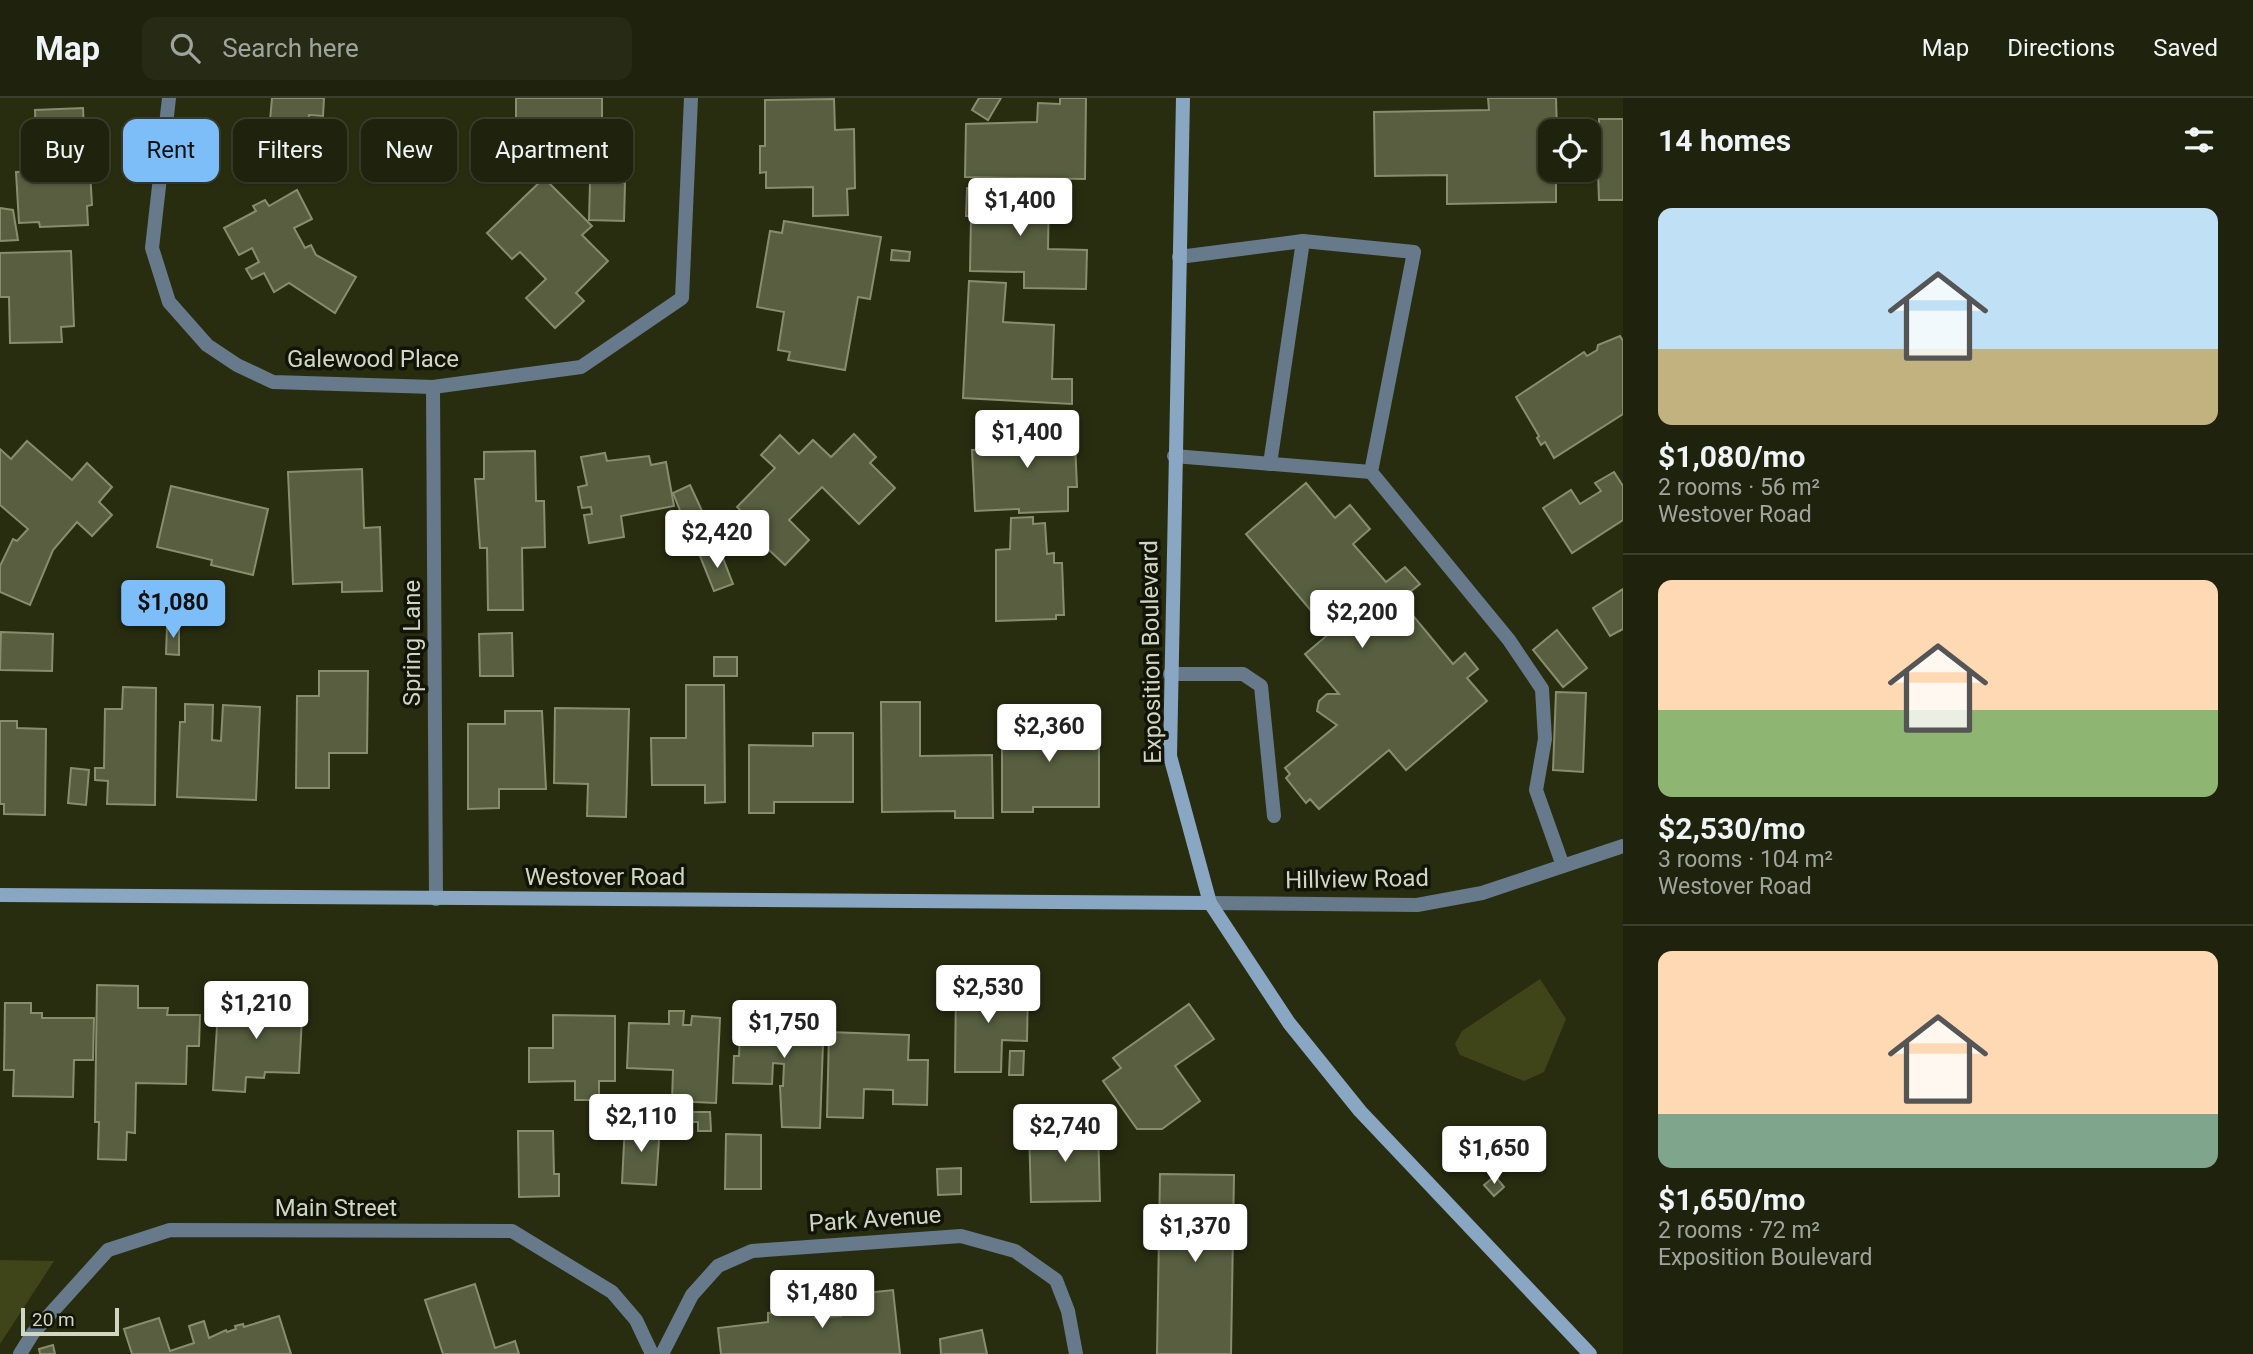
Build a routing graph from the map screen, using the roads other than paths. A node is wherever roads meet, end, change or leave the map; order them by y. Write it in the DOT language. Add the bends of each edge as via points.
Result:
graph roads {
  1 [pos="169,98"];
  2 [pos="691,98"];
  3 [pos="1182,98"];
  4 [pos="1303,241"];
  5 [pos="1179,257"];
  6 [pos="433,387"];
  7 [pos="1174,456"];
  8 [pos="1270,464"];
  9 [pos="1371,471"];
  10 [pos="1170,674"];
  11 [pos="1274,816"];
  12 [pos="1623,846"];
  13 [pos="1563,866"];
  14 [pos="0,895"];
  15 [pos="436,899"];
  16 [pos="1210,903"];
  17 [pos="20,1354"];
  18 [pos="652,1354"];
  19 [pos="662,1354"];
  20 [pos="1076,1354"];
  21 [pos="1590,1354"];
  1 -- 6 [label="street, Galewood Place" via="152,248 169,302 207,345 273,382"];
  2 -- 6 [label="street, Galewood Place" via="682,299 581,367"];
  3 -- 5 [label="street, Exposition Boulevard"];
  4 -- 5 [label="street"];
  4 -- 8 [label="street"];
  4 -- 9 [label="street" via="1414,252"];
  5 -- 7 [label="street, Exposition Boulevard"];
  6 -- 15 [label="street, Spring Lane"];
  7 -- 8 [label="street"];
  7 -- 10 [label="street, Exposition Boulevard"];
  8 -- 9 [label="street"];
  9 -- 13 [label="street" via="1509,640 1542,689 1545,738 1536,790"];
  10 -- 11 [label="street" via="1243,674 1261,686"];
  10 -- 16 [label="street, Exposition Boulevard" via="1170,755"];
  12 -- 13 [label="street, Hillview Road"];
  13 -- 16 [label="street, Hillview Road" via="1482,893 1417,905"];
  14 -- 15 [label="street, Westover Road"];
  15 -- 16 [label="street, Westover Road"];
  16 -- 21 [label="street, Exposition Boulevard" via="1289,1023 1360,1111"];
  17 -- 18 [label="street, Main Street" via="33,1333 108,1250 170,1230 512,1231 612,1292 636,1320"];
  19 -- 20 [label="street, Park Avenue" via="692,1296 718,1266 752,1251 961,1236 1015,1251 1056,1280"];
}
